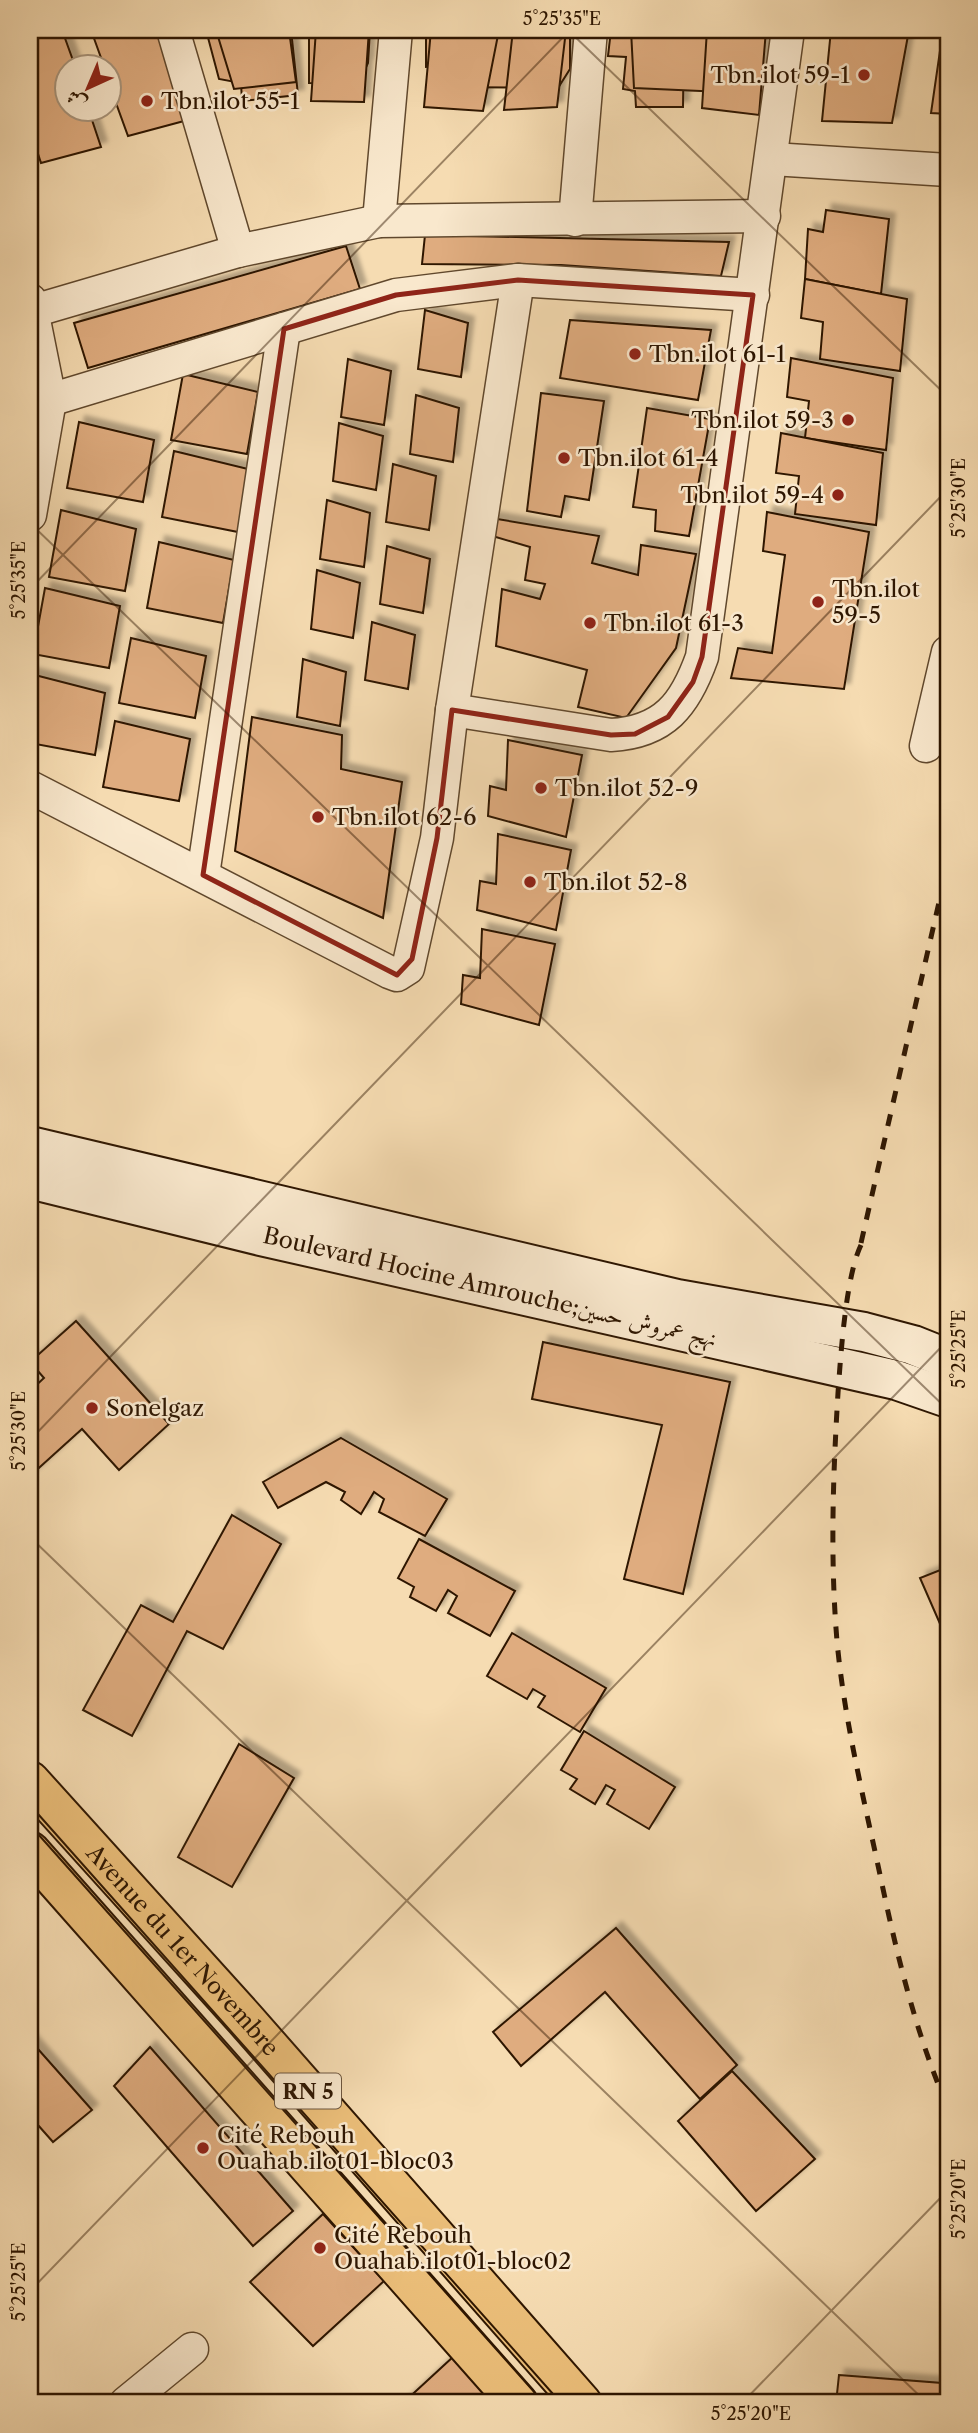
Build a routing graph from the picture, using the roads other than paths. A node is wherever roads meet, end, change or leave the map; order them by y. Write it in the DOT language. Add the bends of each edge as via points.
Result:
graph roads {
  1 [pos="173,30"];
  2 [pos="396,30"];
  3 [pos="591,30"];
  4 [pos="788,30"];
  5 [pos="772,159"];
  6 [pos="948,170"];
  7 [pos="764,216"];
  8 [pos="575,220"];
  9 [pos="379,221"];
  10 [pos="238,251"];
  11 [pos="519,280"];
  12 [pos="753,295"];
  13 [pos="31,308"];
  14 [pos="284,329"];
  15 [pos="40,403"];
  16 [pos="30,515"];
  17 [pos="948,652"];
  18 [pos="452,710"];
  19 [pos="926,746"];
  20 [pos="30,787"];
  21 [pos="203,875"];
  22 [pos="30,1146"];
  23 [pos="30,1179"];
  24 [pos="948,1359"];
  25 [pos="948,1398"];
  26 [pos="30,1781"];
  27 [pos="30,1851"];
  28 [pos="192,2349"];
  29 [pos="577,2401"];
  30 [pos="126,2403"];
  31 [pos="518,2403"];
  1 -- 10 [label="street"];
  2 -- 9 [label="street"];
  3 -- 8 [label="street"];
  4 -- 5 [label="street"];
  5 -- 6 [label="street"];
  5 -- 7 [label="street"];
  7 -- 8 [label="street"];
  7 -- 12 [label="street"];
  8 -- 9 [label="street"];
  9 -- 10 [label="street"];
  10 -- 13 [label="street"];
  11 -- 12 [label="street"];
  11 -- 14 [label="street" via="396,295"];
  11 -- 18 [label="street"];
  12 -- 18 [label="street" via="702,657 681,701 654,726 635,734 611,735"];
  13 -- 15 [label="street"];
  14 -- 15 [label="street"];
  14 -- 21 [label="street"];
  15 -- 16 [label="street"];
  17 -- 19 [label="street"];
  18 -- 21 [label="street" via="438,838 412,959 402,974 370,963"];
  20 -- 21 [label="street"];
  22 -- 24 [label="main road, Boulevard Hocine Amrouche;نهج عمروش حسين" via="677,1299 864,1332"];
  23 -- 25 [label="main road, Boulevard Hocine Amrouche;نهج عمروش حسين" via="896,1380"];
  26 -- 29 [label="main road, Avenue du 1er Novembre / RN 5" via="245,2019"];
  27 -- 31 [label="main road, Avenue du 1er Novembre / RN 5"];
  28 -- 30 [label="street"];
}
